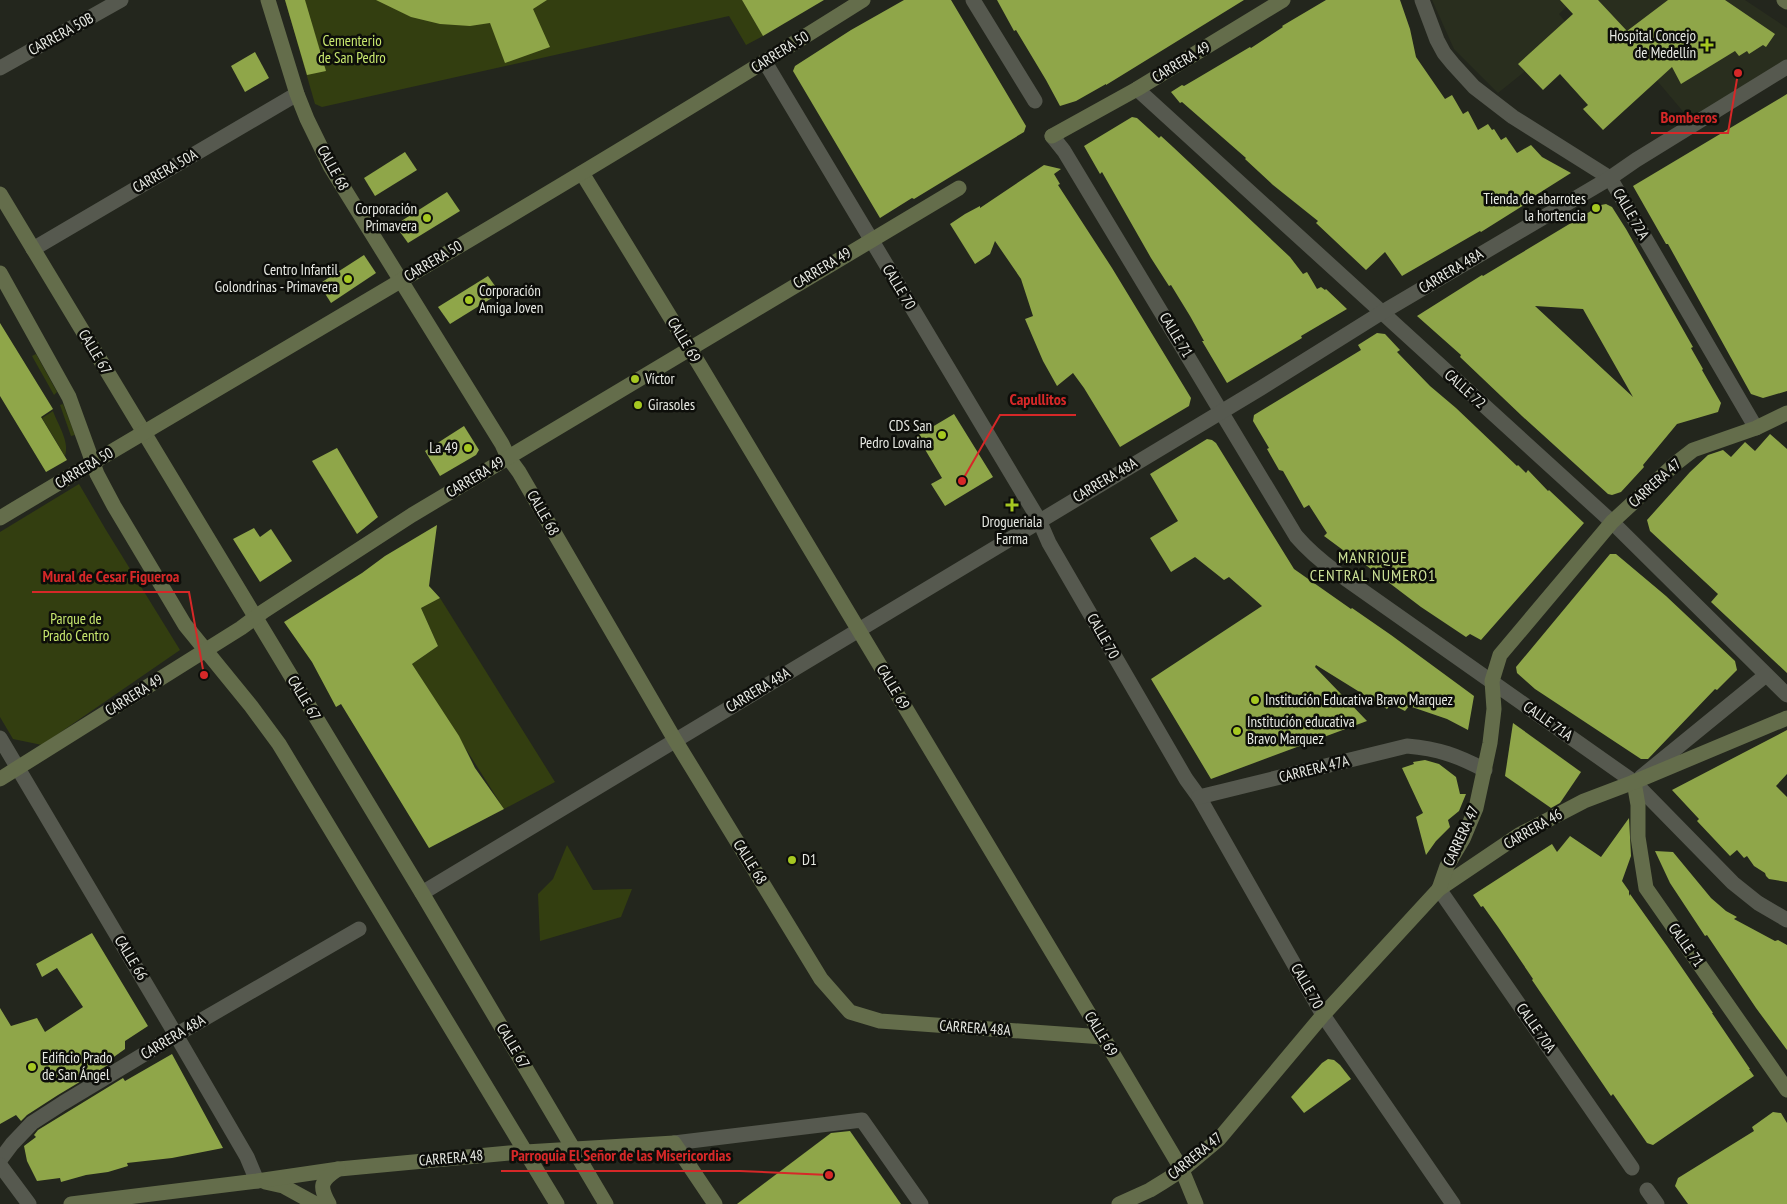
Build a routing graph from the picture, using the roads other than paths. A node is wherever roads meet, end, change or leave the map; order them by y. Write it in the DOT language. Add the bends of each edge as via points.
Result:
graph roads {
  1 [pos="121,0"];
  2 [pos="268,0"];
  3 [pos="863,0"];
  4 [pos="973,0"];
  5 [pos="1283,0"];
  6 [pos="1422,0"];
  7 [pos="765,62"];
  8 [pos="0,68"];
  9 [pos="1787,68"];
  10 [pos="1137,89"];
  11 [pos="297,94"];
  12 [pos="1035,102"];
  13 [pos="1052,136"];
  14 [pos="582,173"];
  15 [pos="1610,178"];
  16 [pos="959,188"];
  17 [pos="0,194"];
  18 [pos="871,239"];
  19 [pos="33,249"];
  20 [pos="0,273"];
  21 [pos="401,280"];
  22 [pos="1381,313"];
  23 [pos="689,348"];
  24 [pos="1222,411"];
  25 [pos="1787,413"];
  26 [pos="1756,428"];
  27 [pos="143,432"];
  28 [pos="508,457"];
  29 [pos="93,462"];
  30 [pos="0,518"];
  31 [pos="1039,520"];
  32 [pos="1612,522"];
  33 [pos="1296,536"];
  34 [pos="255,617"];
  35 [pos="858,629"];
  36 [pos="205,650"];
  37 [pos="1766,675"];
  38 [pos="1492,681"];
  39 [pos="1787,695"];
  40 [pos="1787,718"];
  41 [pos="0,738"];
  42 [pos="675,740"];
  43 [pos="18,768"];
  44 [pos="1484,770"];
  45 [pos="0,778"];
  46 [pos="1634,782"];
  47 [pos="1199,797"];
  48 [pos="1439,889"];
  49 [pos="422,893"];
  50 [pos="1787,920"];
  51 [pos="359,929"];
  52 [pos="850,1012"];
  53 [pos="1323,1015"];
  54 [pos="176,1035"];
  55 [pos="1103,1037"];
  56 [pos="1787,1090"];
  57 [pos="674,1143"];
  58 [pos="0,1160"];
  59 [pos="0,1164"];
  60 [pos="1632,1168"];
  61 [pos="339,1169"];
  62 [pos="1182,1170"];
  63 [pos="257,1181"];
  64 [pos="1647,1190"];
  65 [pos="29,1204"];
  66 [pos="71,1204"];
  67 [pos="316,1204"];
  68 [pos="329,1204"];
  69 [pos="557,1204"];
  70 [pos="606,1204"];
  71 [pos="715,1204"];
  72 [pos="920,1204"];
  73 [pos="1118,1204"];
  74 [pos="1196,1204"];
  75 [pos="1453,1204"];
  76 [pos="1657,1204"];
  1 -- 8 [label="street, CARRERA 50B"];
  2 -- 11 [label="street, CALLE 68"];
  3 -- 7 [label="street, CARRERA 50"];
  4 -- 12 [label="street"];
  5 -- 10 [label="street, CARRERA 49"];
  6 -- 15 [label="street, CALLE 72A" via="1444,53 1474,87 1513,117"];
  7 -- 14 [label="street, CARRERA 50"];
  7 -- 18 [label="street, CALLE 70"];
  9 -- 15 [label="street, CARRERA 48A"];
  10 -- 13 [label="street, CARRERA 49"];
  10 -- 22 [label="street, CALLE 72"];
  11 -- 19 [label="street, CARRERA 50A"];
  11 -- 21 [label="street, CALLE 68" via="330,166"];
  13 -- 24 [label="street, CALLE 71"];
  14 -- 21 [label="street, CARRERA 50"];
  14 -- 23 [label="street, CALLE 69"];
  15 -- 22 [label="street, CARRERA 48A"];
  15 -- 26 [label="street, CALLE 72A"];
  16 -- 18 [label="street, CARRERA 49"];
  17 -- 19 [label="street, CALLE 67"];
  18 -- 23 [label="street, CARRERA 49"];
  18 -- 31 [label="street, CALLE 70"];
  19 -- 27 [label="street, CALLE 67"];
  20 -- 29 [label="street" via="69,397"];
  21 -- 27 [label="street, CARRERA 50"];
  21 -- 28 [label="street, CALLE 68"];
  22 -- 24 [label="street, CARRERA 48A"];
  22 -- 32 [label="street, CALLE 72"];
  23 -- 28 [label="street, CARRERA 49"];
  23 -- 35 [label="street, CALLE 69"];
  24 -- 31 [label="street, CARRERA 48A"];
  24 -- 33 [label="street, CALLE 71"];
  25 -- 26 [label="street, CARRERA 47"];
  26 -- 32 [label="street, CARRERA 47" via="1693,450"];
  27 -- 29 [label="street, CARRERA 50"];
  27 -- 34 [label="street, CALLE 67"];
  28 -- 34 [label="street, CARRERA 49"];
  28 -- 42 [label="street, CALLE 68"];
  29 -- 30 [label="street, CARRERA 50"];
  29 -- 36 [label="street" via="114,506 181,619"];
  31 -- 35 [label="street, CARRERA 48A"];
  31 -- 47 [label="street, CALLE 70" via="1049,543"];
  32 -- 37 [label="street, CALLE 72"];
  32 -- 38 [label="street, CARRERA 47" via="1500,655"];
  33 -- 38 [label="street, CALLE 71A" via="1336,572"];
  34 -- 36 [label="street, CARRERA 49"];
  34 -- 49 [label="street, CALLE 67"];
  35 -- 42 [label="street, CARRERA 48A"];
  35 -- 55 [label="street, CALLE 69"];
  36 -- 43 [label="street, CARRERA 49"];
  36 -- 69 [label="street" via="279,744"];
  37 -- 39 [label="street, CALLE 72"];
  37 -- 46 [label="street, CARRERA 46"];
  38 -- 44 [label="street, CARRERA 47" via="1494,709"];
  38 -- 46 [label="street, CALLE 71A"];
  40 -- 46 [label="street, CARRERA 46"];
  41 -- 43 [label="street, CALLE 66"];
  42 -- 49 [label="street, CARRERA 48A"];
  42 -- 52 [label="street, CALLE 68" via="821,979"];
  43 -- 45 [label="street, CARRERA 49"];
  43 -- 54 [label="street, CALLE 66"];
  44 -- 47 [label="street, CARRERA 47A" via="1450,753 1407,746"];
  44 -- 48 [label="street, CARRERA 47" via="1476,808"];
  46 -- 48 [label="street, CARRERA 46" via="1584,801 1519,835"];
  46 -- 50 [label="street, CALLE 71A" via="1732,883"];
  46 -- 56 [label="street, CALLE 71" via="1646,888"];
  47 -- 53 [label="street, CALLE 70"];
  48 -- 53 [label="street, CARRERA 47"];
  48 -- 60 [label="street, CALLE 70A"];
  49 -- 70 [label="street, CALLE 67"];
  51 -- 54 [label="street, CARRERA 48A"];
  52 -- 55 [label="street, CARRERA 48A" via="880,1022"];
  53 -- 62 [label="street, CARRERA 47" via="1219,1139"];
  53 -- 75 [label="street, CALLE 70"];
  54 -- 58 [label="street, CARRERA 48A" via="32,1123"];
  54 -- 63 [label="street, CALLE 66" via="247,1157"];
  55 -- 62 [label="street, CALLE 69"];
  57 -- 61 [label="street, CARRERA 48" via="509,1153"];
  57 -- 71 [label="street"];
  57 -- 72 [label="street, CARRERA 48" via="862,1120"];
  59 -- 65 [label="street"];
  61 -- 63 [label="street, CARRERA 48"];
  61 -- 68 [label="street" via="322,1184"];
  62 -- 73 [label="street, CARRERA 47" via="1150,1190"];
  62 -- 74 [label="street, CALLE 69"];
  63 -- 66 [label="street, CARRERA 48"];
  63 -- 67 [label="street" via="283,1186"];
  64 -- 76 [label="street"];
}
